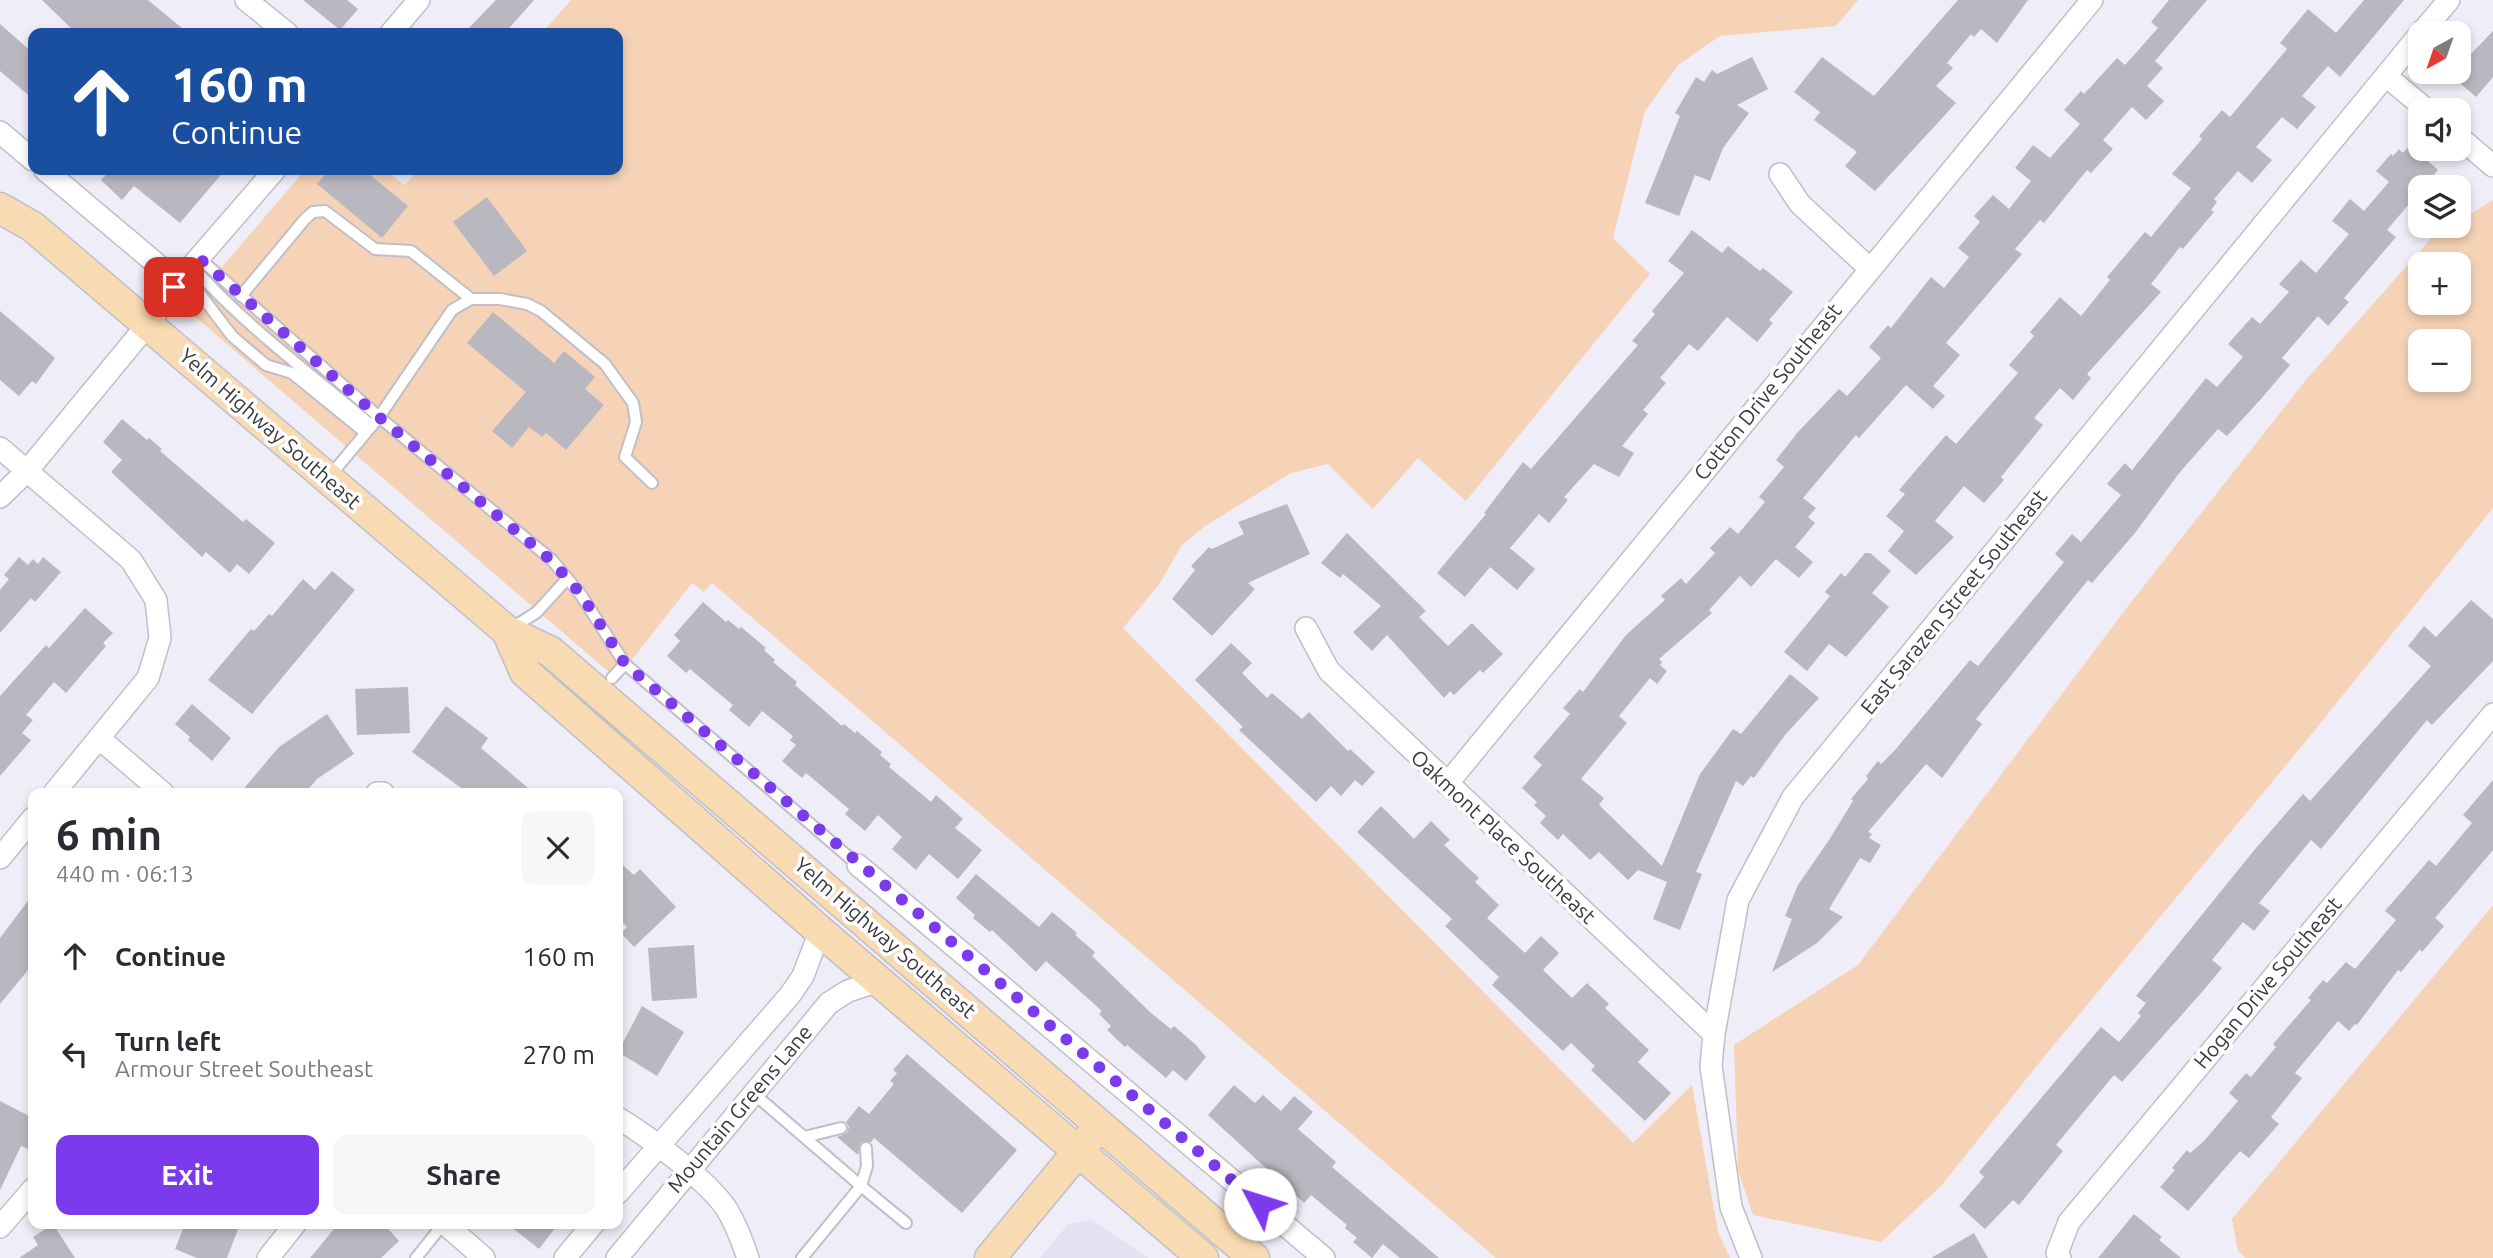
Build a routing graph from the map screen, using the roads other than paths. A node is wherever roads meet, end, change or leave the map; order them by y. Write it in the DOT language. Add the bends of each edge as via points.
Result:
graph roads {
  1 [pos="246,0"];
  2 [pos="419,0"];
  3 [pos="2092,0"];
  4 [pos="2449,0"];
  5 [pos="2432,21"];
  6 [pos="281,28"];
  7 [pos="395,28"];
  8 [pos="2408,50"];
  9 [pos="2386,76"];
  10 [pos="2413,98"];
  11 [pos="0,132"];
  12 [pos="2471,147"];
  13 [pos="28,156"];
  14 [pos="2493,166"];
  15 [pos="1780,174"];
  16 [pos="52,175"];
  17 [pos="271,175"];
  18 [pos="0,186"];
  19 [pos="0,208"];
  20 [pos="33,227"];
  21 [pos="1870,268"];
  22 [pos="189,270"];
  23 [pos="241,296"];
  24 [pos="471,299"];
  25 [pos="149,324"];
  26 [pos="372,425"];
  27 [pos="0,448"];
  28 [pos="27,471"];
  29 [pos="328,479"];
  30 [pos="652,483"];
  31 [pos="0,498"];
  32 [pos="567,579"];
  33 [pos="1306,628"];
  34 [pos="507,631"];
  35 [pos="625,664"];
  36 [pos="612,678"];
  37 [pos="2493,714"];
  38 [pos="100,739"];
  39 [pos="1447,784"];
  40 [pos="58,788"];
  41 [pos="157,788"];
  42 [pos="28,824"];
  43 [pos="0,858"];
  44 [pos="858,864"];
  45 [pos="820,931"];
  46 [pos="878,981"];
  47 [pos="1714,1034"];
  48 [pos="754,1093"];
  49 [pos="623,1121"];
  50 [pos="1099,1126"];
  51 [pos="841,1128"];
  52 [pos="804,1137"];
  53 [pos="657,1145"];
  54 [pos="866,1148"];
  55 [pos="1077,1152"];
  56 [pos="688,1171"];
  57 [pos="861,1186"];
  58 [pos="623,1187"];
  59 [pos="28,1195"];
  60 [pos="906,1223"];
  61 [pos="0,1227"];
  62 [pos="291,1229"];
  63 [pos="439,1229"];
  64 [pos="451,1229"];
  65 [pos="589,1229"];
  66 [pos="268,1258"];
  67 [pos="416,1258"];
  68 [pos="484,1258"];
  69 [pos="565,1258"];
  70 [pos="617,1258"];
  71 [pos="748,1258"];
  72 [pos="802,1258"];
  73 [pos="990,1258"];
  74 [pos="1203,1258"];
  75 [pos="1254,1258"];
  76 [pos="1324,1258"];
  77 [pos="1751,1258"];
  78 [pos="2060,1258"];
  1 -- 6 [label="street"];
  2 -- 7 [label="street"];
  3 -- 21 [label="street, Cotton Drive Southeast"];
  4 -- 5 [label="street, East Sarazen Street Southeast"];
  8 -- 9 [label="street, East Sarazen Street Southeast"];
  9 -- 10 [label="street"];
  9 -- 47 [label="street, East Sarazen Street Southeast" via="1793,797 1738,900"];
  11 -- 13 [label="street"];
  12 -- 14 [label="street"];
  15 -- 21 [label="street" via="1800,204"];
  16 -- 22 [label="street"];
  17 -- 22 [label="street"];
  18 -- 20 [label="main road, Yelm Highway Southeast"];
  19 -- 20 [label="main road, Yelm Highway Southeast"];
  20 -- 25 [label="main road, Yelm Highway Southeast"];
  21 -- 39 [label="street, Cotton Drive Southeast"];
  22 -- 23 [label="lane"];
  22 -- 25 [label="street"];
  22 -- 26 [label="lane" via="269,344"];
  22 -- 26 [label="lane" via="232,336 266,365 292,373"];
  23 -- 24 [label="lane" via="305,219 324,211 375,249 411,251"];
  23 -- 26 [label="lane"];
  24 -- 26 [label="lane" via="452,310"];
  24 -- 30 [label="lane" via="527,304 605,364 633,403 636,422 625,457"];
  25 -- 28 [label="street"];
  25 -- 29 [label="main road, Yelm Highway Southeast"];
  26 -- 29 [label="lane"];
  26 -- 32 [label="lane" via="552,561"];
  27 -- 28 [label="street"];
  28 -- 31 [label="street"];
  28 -- 38 [label="street" via="131,560 156,600 160,638 148,678"];
  29 -- 34 [label="main road, Yelm Highway Southeast"];
  32 -- 34 [label="lane" via="537,612"];
  32 -- 35 [label="lane"];
  33 -- 39 [label="street, Oakmont Place Southeast" via="1329,671"];
  34 -- 45 [label="main road, Yelm Highway Southeast" via="525,672"];
  34 -- 50 [label="main road, Yelm Highway Southeast" via="551,652"];
  35 -- 36 [label="lane"];
  35 -- 44 [label="lane"];
  37 -- 78 [label="street, Hogan Drive Southeast" via="2069,1222 2057,1253"];
  38 -- 40 [label="street"];
  38 -- 41 [label="street"];
  39 -- 47 [label="street, Oakmont Place Southeast"];
  42 -- 43 [label="street"];
  44 -- 76 [label="street"];
  45 -- 46 [label="main road, Yelm Highway Southeast"];
  45 -- 53 [label="street, Mountain Greens Lane" via="803,976 790,995"];
  46 -- 48 [label="street, Mountain Greens Lane" via="829,1003"];
  46 -- 55 [label="main road, Yelm Highway Southeast"];
  47 -- 77 [label="street, East Sarazen Street Southeast" via="1712,1066 1731,1207"];
  48 -- 52 [label="lane"];
  48 -- 56 [label="street, Mountain Greens Lane"];
  49 -- 53 [label="street"];
  50 -- 55 [label="main road"];
  50 -- 75 [label="main road, Yelm Highway Southeast"];
  51 -- 52 [label="lane"];
  52 -- 57 [label="lane"];
  53 -- 56 [label="street"];
  53 -- 58 [label="street, Mountain Greens Lane"];
  54 -- 57 [label="lane"];
  55 -- 73 [label="main road"];
  55 -- 74 [label="main road, Yelm Highway Southeast"];
  56 -- 70 [label="street, Mountain Greens Lane"];
  56 -- 71 [label="street" via="724,1206"];
  57 -- 60 [label="lane"];
  57 -- 72 [label="lane"];
  59 -- 61 [label="street"];
  62 -- 66 [label="street"];
  63 -- 67 [label="lane"];
  64 -- 68 [label="street"];
  65 -- 69 [label="street"];
}
